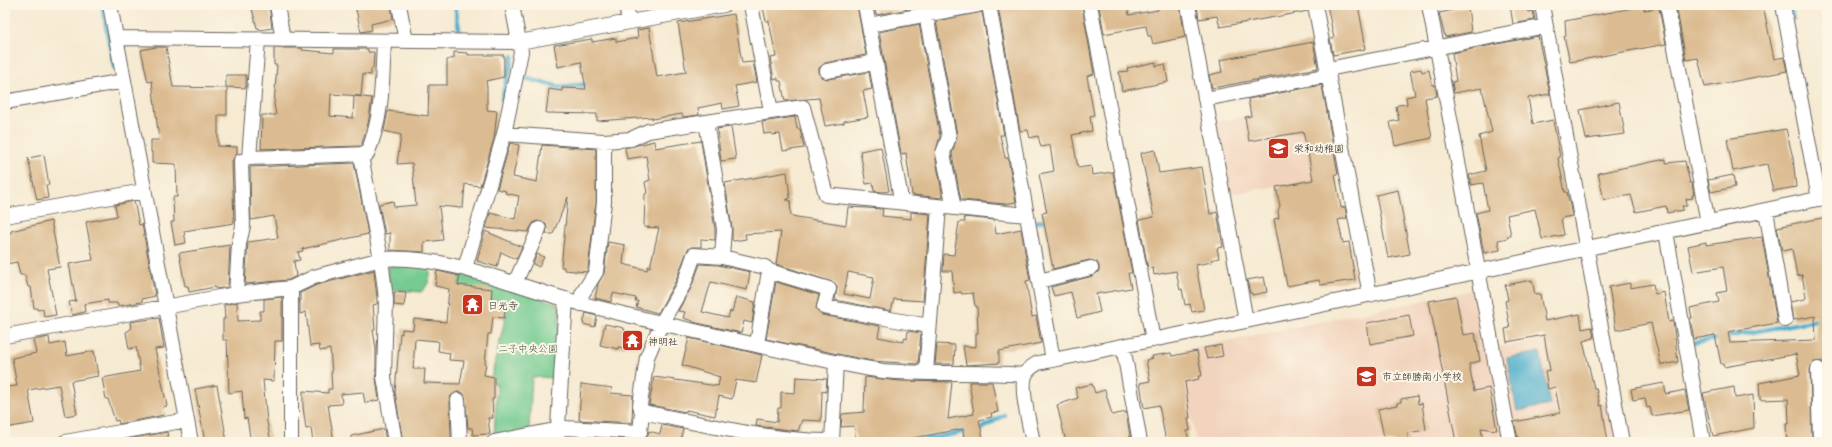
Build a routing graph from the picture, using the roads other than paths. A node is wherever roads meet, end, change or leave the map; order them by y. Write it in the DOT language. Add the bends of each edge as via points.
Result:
graph roads {
  1 [pos="110,5"];
  2 [pos="277,5"];
  3 [pos="399,5"];
  4 [pos="512,5"];
  5 [pos="626,5"];
  6 [pos="724,5"];
  7 [pos="752,5"];
  8 [pos="865,5"];
  9 [pos="978,5"];
  10 [pos="989,5"];
  11 [pos="1090,5"];
  12 [pos="1188,5"];
  13 [pos="1315,5"];
  14 [pos="1429,5"];
  15 [pos="1542,5"];
  16 [pos="1667,5"];
  17 [pos="1783,5"];
  18 [pos="926,15"];
  19 [pos="629,22"];
  20 [pos="869,25"];
  21 [pos="1546,26"];
  22 [pos="116,38"];
  23 [pos="258,40"];
  24 [pos="283,40"];
  25 [pos="384,41"];
  26 [pos="406,41"];
  27 [pos="519,42"];
  28 [pos="1437,48"];
  29 [pos="876,62"];
  30 [pos="828,71"];
  31 [pos="1328,72"];
  32 [pos="124,81"];
  33 [pos="1205,99"];
  34 [pos="5,102"];
  35 [pos="771,111"];
  36 [pos="706,122"];
  37 [pos="504,134"];
  38 [pos="604,141"];
  39 [pos="361,156"];
  40 [pos="249,158"];
  41 [pos="144,191"];
  42 [pos="1823,198"];
  43 [pos="900,202"];
  44 [pos="939,207"];
  45 [pos="954,208"];
  46 [pos="1766,211"];
  47 [pos="1027,215"];
  48 [pos="5,216"];
  49 [pos="1708,223"];
  50 [pos="539,229"];
  51 [pos="1666,232"];
  52 [pos="1586,249"];
  53 [pos="722,257"];
  54 [pos="381,259"];
  55 [pos="465,268"];
  56 [pos="1091,268"];
  57 [pos="769,271"];
  58 [pos="1478,272"];
  59 [pos="1039,281"];
  60 [pos="516,284"];
  61 [pos="291,288"];
  62 [pos="236,294"];
  63 [pos="1370,295"];
  64 [pos="566,299"];
  65 [pos="581,304"];
  66 [pos="166,307"];
  67 [pos="1785,320"];
  68 [pos="1246,321"];
  69 [pos="662,322"];
  70 [pos="929,326"];
  71 [pos="5,336"];
  72 [pos="1153,340"];
  73 [pos="757,344"];
  74 [pos="1123,346"];
  75 [pos="1053,360"];
  76 [pos="836,362"];
  77 [pos="1818,370"];
  78 [pos="926,372"];
  79 [pos="1025,375"];
  80 [pos="458,400"];
  81 [pos="642,412"];
  82 [pos="187,420"];
  83 [pos="557,436"];
  84 [pos="832,441"];
  85 [pos="65,442"];
  86 [pos="191,442"];
  87 [pos="291,442"];
  88 [pos="395,442"];
  89 [pos="460,442"];
  90 [pos="494,442"];
  91 [pos="1033,442"];
  92 [pos="1140,442"];
  93 [pos="1510,442"];
  94 [pos="1622,442"];
  95 [pos="1703,442"];
  96 [pos="1820,442"];
  1 -- 22 [label="street"];
  2 -- 24 [label="street"];
  3 -- 26 [label="street"];
  4 -- 27 [label="street"];
  5 -- 19 [label="street"];
  6 -- 19 [label="street"];
  7 -- 35 [label="street"];
  8 -- 20 [label="street"];
  9 -- 18 [label="street"];
  10 -- 47 [label="street"];
  11 -- 72 [label="street"];
  12 -- 33 [label="street"];
  13 -- 31 [label="street"];
  14 -- 28 [label="street"];
  15 -- 21 [label="street"];
  16 -- 49 [label="street"];
  17 -- 42 [label="street"];
  18 -- 20 [label="street"];
  18 -- 45 [label="street" via="949,137 943,153"];
  19 -- 27 [label="street"];
  20 -- 29 [label="street"];
  21 -- 28 [label="street"];
  21 -- 52 [label="street"];
  22 -- 23 [label="street"];
  22 -- 32 [label="street"];
  23 -- 24 [label="street"];
  23 -- 40 [label="street"];
  24 -- 25 [label="street"];
  25 -- 26 [label="street"];
  25 -- 39 [label="street" via="381,108 367,154"];
  26 -- 27 [label="street"];
  27 -- 37 [label="street" via="520,52"];
  28 -- 31 [label="street"];
  28 -- 58 [label="street"];
  29 -- 30 [label="street"];
  29 -- 43 [label="street"];
  31 -- 33 [label="street"];
  31 -- 63 [label="street"];
  32 -- 34 [label="street"];
  32 -- 41 [label="street"];
  33 -- 68 [label="street"];
  35 -- 36 [label="street"];
  35 -- 43 [label="street" via="803,107 826,195"];
  36 -- 38 [label="street" via="648,131 631,139"];
  36 -- 53 [label="street" via="724,229"];
  37 -- 38 [label="street"];
  37 -- 55 [label="street"];
  38 -- 65 [label="street" via="604,202 596,272 582,294"];
  39 -- 40 [label="street"];
  39 -- 54 [label="street"];
  40 -- 62 [label="street" via="241,161 243,226 239,244"];
  41 -- 48 [label="street"];
  41 -- 66 [label="street"];
  42 -- 46 [label="street"];
  43 -- 44 [label="street"];
  44 -- 45 [label="street"];
  44 -- 70 [label="street"];
  45 -- 47 [label="street"];
  46 -- 49 [label="street"];
  46 -- 67 [label="street"];
  47 -- 59 [label="street"];
  49 -- 51 [label="street"];
  50 -- 60 [label="street"];
  51 -- 52 [label="street"];
  51 -- 95 [label="street"];
  52 -- 58 [label="street"];
  52 -- 94 [label="street"];
  53 -- 57 [label="street" via="765,267"];
  53 -- 69 [label="street" via="694,254 684,284"];
  54 -- 55 [label="street" via="391,258"];
  54 -- 61 [label="street" via="314,277"];
  54 -- 88 [label="street" via="386,299 384,377"];
  55 -- 60 [label="street"];
  56 -- 59 [label="street"];
  57 -- 70 [label="street" via="829,288 824,307"];
  57 -- 73 [label="street"];
  58 -- 63 [label="street"];
  58 -- 93 [label="street"];
  59 -- 75 [label="street"];
  60 -- 64 [label="street"];
  61 -- 62 [label="street"];
  61 -- 87 [label="street"];
  62 -- 66 [label="street"];
  63 -- 68 [label="street"];
  64 -- 65 [label="street"];
  64 -- 83 [label="street"];
  65 -- 69 [label="street"];
  66 -- 71 [label="street"];
  66 -- 82 [label="street"];
  68 -- 72 [label="street"];
  69 -- 73 [label="street"];
  69 -- 81 [label="street" via="647,357 640,405"];
  70 -- 78 [label="street"];
  72 -- 74 [label="street"];
  73 -- 76 [label="street"];
  74 -- 75 [label="street"];
  74 -- 92 [label="street"];
  75 -- 79 [label="street" via="1038,363"];
  76 -- 78 [label="street" via="882,371"];
  76 -- 84 [label="street"];
  77 -- 96 [label="street"];
  78 -- 79 [label="street"];
  79 -- 91 [label="street" via="1023,387"];
  80 -- 89 [label="street"];
  81 -- 83 [label="street" via="640,432 564,428"];
  81 -- 84 [label="street" via="751,434 801,441"];
  82 -- 85 [label="street"];
  82 -- 86 [label="street"];
  83 -- 90 [label="street"];
}
